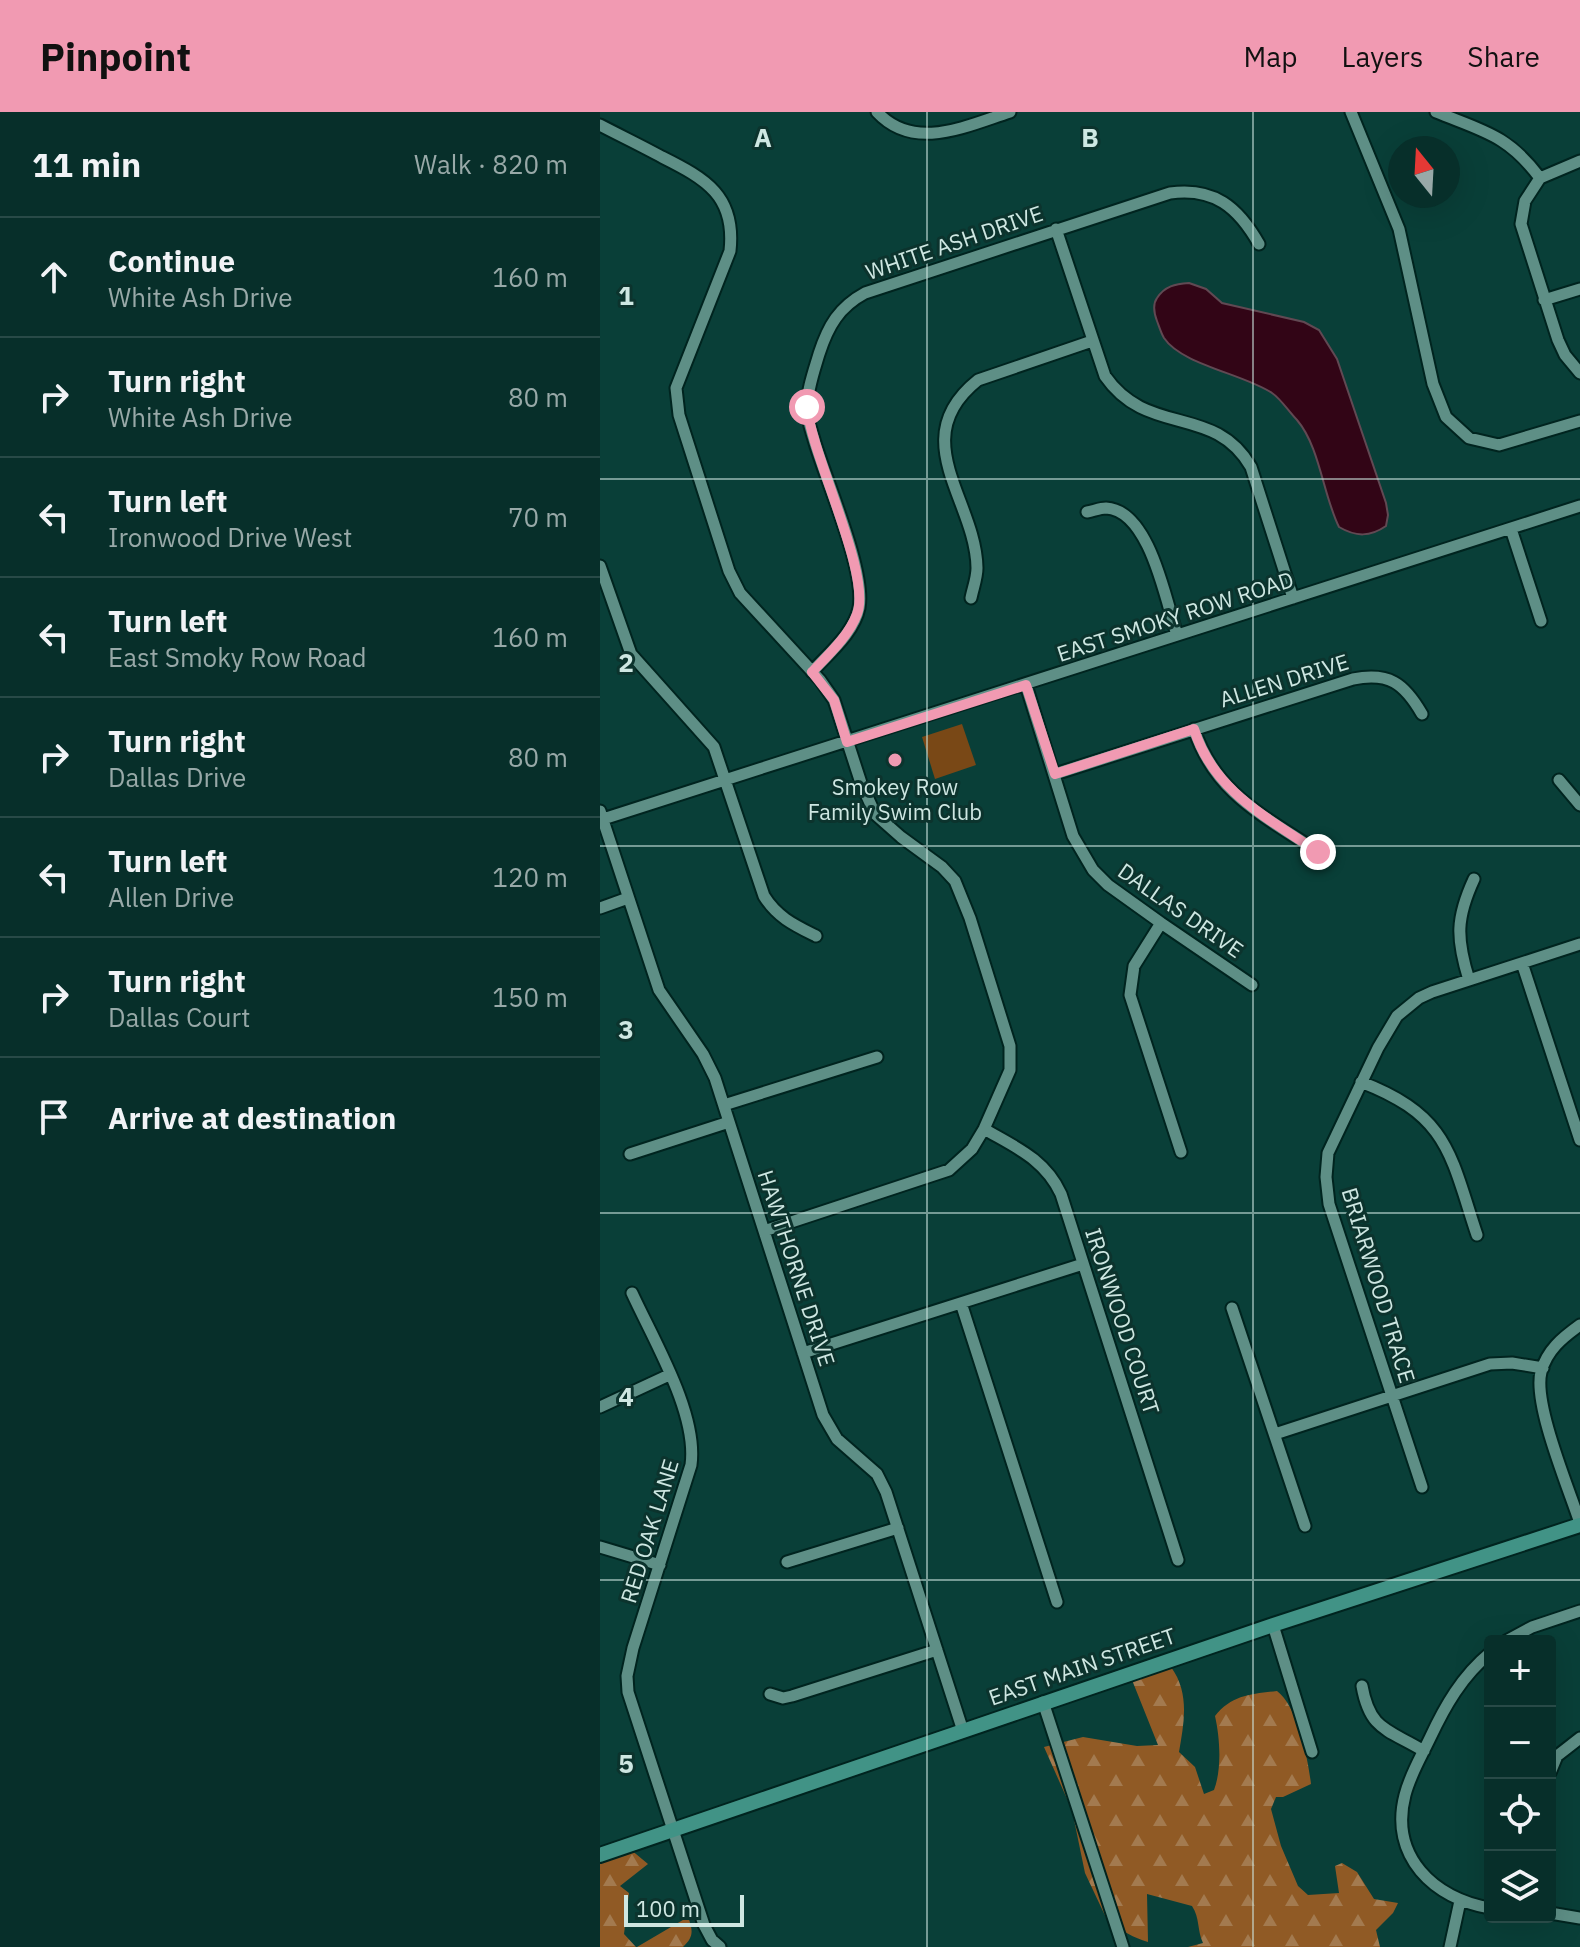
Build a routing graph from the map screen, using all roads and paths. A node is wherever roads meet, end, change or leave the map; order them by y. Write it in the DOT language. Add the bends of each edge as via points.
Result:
graph roads {
  1 [pos="877,112"];
  2 [pos="1010,112"];
  3 [pos="1351,112"];
  4 [pos="1436,112"];
  5 [pos="600,125"];
  6 [pos="1580,161"];
  7 [pos="1540,178"];
  8 [pos="1056,229"];
  9 [pos="1259,244"];
  10 [pos="1580,289"];
  11 [pos="1544,300"];
  12 [pos="1092,341"];
  13 [pos="1580,373"];
  14 [pos="1580,421"];
  15 [pos="1580,506"];
  16 [pos="1087,512"];
  17 [pos="1511,529"];
  18 [pos="600,566"];
  19 [pos="971,598"];
  20 [pos="1293,598"];
  21 [pos="1541,621"];
  22 [pos="1177,635"];
  23 [pos="812,672"];
  24 [pos="1026,685"];
  25 [pos="1422,714"];
  26 [pos="1194,729"];
  27 [pos="847,742"];
  28 [pos="1055,774"];
  29 [pos="725,780"];
  30 [pos="1559,780"];
  31 [pos="1580,805"];
  32 [pos="601,817"];
  33 [pos="1318,852"];
  34 [pos="1474,879"];
  35 [pos="628,898"];
  36 [pos="600,908"];
  37 [pos="1161,923"];
  38 [pos="816,936"];
  39 [pos="1580,944"];
  40 [pos="1522,963"];
  41 [pos="1469,980"];
  42 [pos="1252,985"];
  43 [pos="877,1057"];
  44 [pos="1361,1082"];
  45 [pos="724,1105"];
  46 [pos="729,1122"];
  47 [pos="984,1129"];
  48 [pos="1580,1140"];
  49 [pos="1181,1152"];
  50 [pos="630,1154"];
  51 [pos="764,1231"];
  52 [pos="1477,1235"];
  53 [pos="1083,1264"];
  54 [pos="632,1293"];
  55 [pos="961,1303"];
  56 [pos="1232,1308"];
  57 [pos="1580,1325"];
  58 [pos="803,1353"];
  59 [pos="1543,1368"];
  60 [pos="669,1375"];
  61 [pos="1392,1396"];
  62 [pos="600,1407"];
  63 [pos="1275,1434"];
  64 [pos="1422,1487"];
  65 [pos="1580,1524"];
  66 [pos="1305,1526"];
  67 [pos="898,1528"];
  68 [pos="600,1547"];
  69 [pos="1178,1560"];
  70 [pos="787,1562"];
  71 [pos="660,1565"];
  72 [pos="1057,1602"];
  73 [pos="1580,1611"];
  74 [pos="1273,1625"];
  75 [pos="1517,1635"];
  76 [pos="937,1650"];
  77 [pos="1484,1659"];
  78 [pos="1362,1686"];
  79 [pos="770,1694"];
  80 [pos="1043,1702"];
  81 [pos="963,1731"];
  82 [pos="1580,1738"];
  83 [pos="1424,1751"];
  84 [pos="1312,1752"];
  85 [pos="1556,1758"];
  86 [pos="671,1831"];
  87 [pos="600,1855"];
  88 [pos="1460,1901"];
  89 [pos="1484,1907"];
  90 [pos="1556,1914"];
  91 [pos="1580,1918"];
  92 [pos="720,1947"];
  93 [pos="1123,1947"];
  94 [pos="1450,1947"];
  1 -- 2 [label="street" via="906,132 931,135"];
  3 -- 14 [label="street" via="1399,229 1433,384 1446,417 1469,438 1499,445"];
  4 -- 7 [label="street" via="1501,138"];
  5 -- 23 [label="street" via="700,177 727,211 730,251 679,378 679,415 734,584"];
  6 -- 7 [label="street"];
  7 -- 11 [label="street" via="1525,201 1521,224"];
  8 -- 9 [label="street, WHITE ASH DRIVE" via="1184,191 1226,204 1241,215"];
  8 -- 12 [label="street"];
  8 -- 23 [label="street, WHITE ASH DRIVE" via="865,293 830,324 807,407 860,597 850,628"];
  10 -- 11 [label="street"];
  11 -- 13 [label="street" via="1565,355"];
  12 -- 19 [label="street" via="978,380 952,409 945,453 975,553"];
  12 -- 20 [label="street" via="1105,376 1134,406 1209,429 1244,455"];
  15 -- 17 [label="street, EAST SMOKY ROW ROAD"];
  16 -- 22 [label="street" via="1114,510 1141,531"];
  17 -- 20 [label="street, EAST SMOKY ROW ROAD"];
  17 -- 21 [label="street"];
  18 -- 29 [label="street" via="631,654 710,741"];
  20 -- 22 [label="street, EAST SMOKY ROW ROAD"];
  22 -- 24 [label="street, EAST SMOKY ROW ROAD"];
  23 -- 27 [label="street" via="834,700"];
  24 -- 27 [label="street, EAST SMOKY ROW ROAD"];
  24 -- 28 [label="street, DALLAS DRIVE"];
  25 -- 26 [label="street, ALLEN DRIVE" via="1399,684 1368,676"];
  26 -- 28 [label="street, ALLEN DRIVE"];
  26 -- 33 [label="street" via="1206,760 1225,786"];
  27 -- 29 [label="street, EAST SMOKY ROW ROAD"];
  27 -- 47 [label="street" via="875,814 942,867 961,893 1010,1046 1010,1070"];
  28 -- 37 [label="street, DALLAS DRIVE" via="1073,836 1093,870"];
  29 -- 32 [label="street, EAST SMOKY ROW ROAD"];
  29 -- 38 [label="street" via="764,896 786,921"];
  30 -- 31 [label="street"];
  32 -- 35 [label="street, HAWTHORNE DRIVE"];
  34 -- 41 [label="street" via="1459,926"];
  35 -- 36 [label="street"];
  35 -- 45 [label="street, HAWTHORNE DRIVE" via="659,990 710,1066"];
  37 -- 42 [label="street, DALLAS DRIVE"];
  37 -- 49 [label="street" via="1134,966 1130,995"];
  39 -- 40 [label="street, BRIARWOOD TRACE"];
  40 -- 41 [label="street, BRIARWOOD TRACE"];
  40 -- 48 [label="street"];
  41 -- 44 [label="street, BRIARWOOD TRACE" via="1406,1007 1389,1027"];
  43 -- 45 [label="street"];
  44 -- 52 [label="street" via="1412,1108 1439,1133"];
  44 -- 61 [label="street, BRIARWOOD TRACE" via="1328,1153 1327,1189"];
  45 -- 46 [label="street, HAWTHORNE DRIVE"];
  46 -- 50 [label="street"];
  46 -- 51 [label="street, HAWTHORNE DRIVE"];
  47 -- 51 [label="street" via="949,1170"];
  47 -- 53 [label="street, IRONWOOD COURT" via="1034,1157 1055,1181"];
  51 -- 58 [label="street, HAWTHORNE DRIVE"];
  53 -- 55 [label="street"];
  53 -- 69 [label="street, IRONWOOD COURT"];
  54 -- 60 [label="street, RED OAK LANE"];
  55 -- 58 [label="street"];
  55 -- 72 [label="street"];
  56 -- 63 [label="street"];
  57 -- 59 [label="street" via="1555,1345"];
  58 -- 67 [label="street, HAWTHORNE DRIVE" via="828,1428 877,1474"];
  59 -- 61 [label="street" via="1490,1364"];
  59 -- 65 [label="street" via="1542,1406"];
  60 -- 62 [label="street"];
  60 -- 71 [label="street, RED OAK LANE" via="689,1419 693,1451"];
  61 -- 63 [label="street"];
  61 -- 64 [label="street, BRIARWOOD TRACE"];
  63 -- 66 [label="street"];
  65 -- 74 [label="main road, EAST MAIN STREET"];
  67 -- 70 [label="street"];
  67 -- 76 [label="street, HAWTHORNE DRIVE"];
  68 -- 71 [label="street"];
  71 -- 86 [label="street, RED OAK LANE" via="627,1676 630,1703"];
  73 -- 75 [label="street"];
  74 -- 80 [label="main road, EAST MAIN STREET"];
  74 -- 84 [label="street"];
  76 -- 79 [label="street" via="792,1696"];
  76 -- 81 [label="street, HAWTHORNE DRIVE"];
  77 -- 83 [label="street" via="1449,1700"];
  78 -- 83 [label="street" via="1375,1722"];
  80 -- 81 [label="main road, EAST MAIN STREET"];
  80 -- 93 [label="street"];
  81 -- 86 [label="main road, EAST MAIN STREET"];
  82 -- 85 [label="street"];
  83 -- 88 [label="street" via="1403,1803 1408,1850 1428,1880"];
  86 -- 87 [label="main road, EAST MAIN STREET"];
  86 -- 92 [label="street, RED OAK LANE" via="704,1925"];
  88 -- 89 [label="street"];
  88 -- 94 [label="street"];
  90 -- 91 [label="street"];
}
